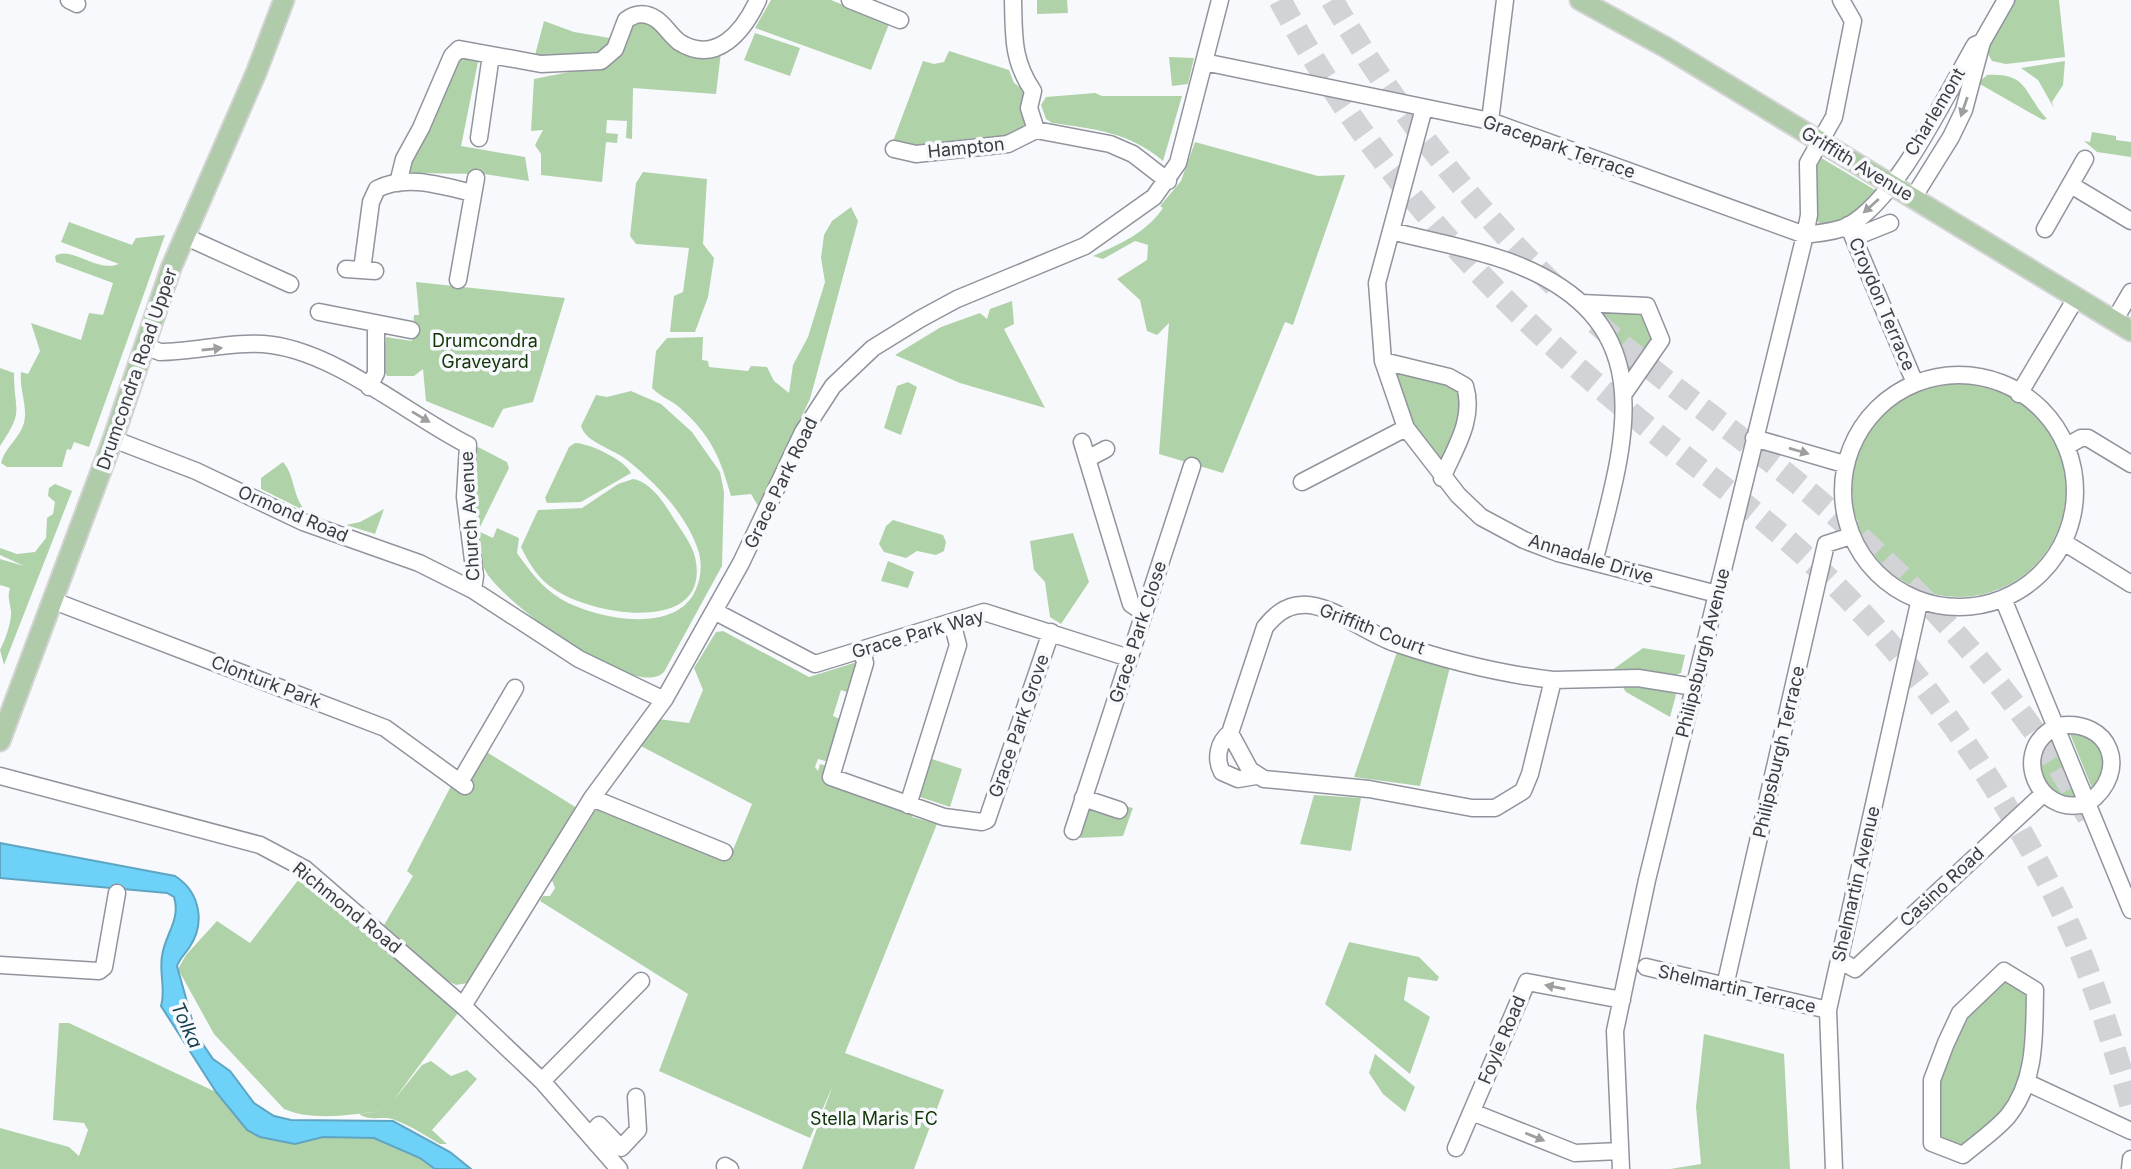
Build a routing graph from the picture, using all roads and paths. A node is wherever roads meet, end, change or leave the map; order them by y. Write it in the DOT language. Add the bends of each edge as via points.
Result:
graph roads {
  1 [pos="284,0"];
  2 [pos="758,0"];
  3 [pos="850,0"];
  4 [pos="1013,0"];
  5 [pos="1220,0"];
  6 [pos="1505,0"];
  7 [pos="1580,0"];
  8 [pos="1841,0"];
  9 [pos="2006,0"];
  10 [pos="630,8"];
  11 [pos="900,20"];
  12 [pos="1982,42"];
  13 [pos="491,55"];
  14 [pos="1204,62"];
  15 [pos="1424,108"];
  16 [pos="1490,121"];
  17 [pos="1036,130"];
  18 [pos="479,138"];
  19 [pos="1819,141"];
  20 [pos="894,149"];
  21 [pos="2085,159"];
  22 [pos="1168,181"];
  23 [pos="398,183"];
  24 [pos="1891,185"];
  25 [pos="2070,185"];
  26 [pos="1913,198"];
  27 [pos="2131,220"];
  28 [pos="1889,223"];
  29 [pos="2045,229"];
  30 [pos="1391,231"];
  31 [pos="1852,231"];
  32 [pos="1805,235"];
  33 [pos="184,236"];
  34 [pos="361,270"];
  35 [pos="458,280"];
  36 [pos="290,284"];
  37 [pos="2131,292"];
  38 [pos="2076,298"];
  39 [pos="1581,303"];
  40 [pos="319,312"];
  41 [pos="2114,321"];
  42 [pos="376,324"];
  43 [pos="411,330"];
  44 [pos="2131,331"];
  45 [pos="145,346"];
  46 [pos="1383,361"];
  47 [pos="1915,383"];
  48 [pos="369,387"];
  49 [pos="1625,392"];
  50 [pos="2019,394"];
  51 [pos="1406,428"];
  52 [pos="1754,438"];
  53 [pos="113,439"];
  54 [pos="1082,442"];
  55 [pos="2067,446"];
  56 [pos="1106,449"];
  57 [pos="1087,459"];
  58 [pos="1844,464"];
  59 [pos="2131,464"];
  60 [pos="1192,466"];
  61 [pos="1442,478"];
  62 [pos="1302,482"];
  63 [pos="1851,536"];
  64 [pos="2065,543"];
  65 [pos="1594,562"];
  66 [pos="2131,584"];
  67 [pos="473,590"];
  68 [pos="1717,594"];
  69 [pos="54,601"];
  70 [pos="2004,601"];
  71 [pos="1919,603"];
  72 [pos="715,611"];
  73 [pos="1143,612"];
  74 [pos="952,622"];
  75 [pos="1051,632"];
  76 [pos="862,650"];
  77 [pos="1129,658"];
  78 [pos="1553,680"];
  79 [pos="1694,687"];
  80 [pos="515,688"];
  81 [pos="664,701"];
  82 [pos="2053,729"];
  83 [pos="1230,733"];
  84 [pos="0,741"];
  85 [pos="2131,762"];
  86 [pos="2114,765"];
  87 [pos="0,776"];
  88 [pos="1256,776"];
  89 [pos="2043,794"];
  90 [pos="592,798"];
  91 [pos="1083,798"];
  92 [pos="2084,804"];
  93 [pos="908,805"];
  94 [pos="1119,810"];
  95 [pos="1073,831"];
  96 [pos="724,852"];
  97 [pos="117,893"];
  98 [pos="2131,910"];
  99 [pos="1839,960"];
  100 [pos="0,965"];
  101 [pos="1646,967"];
  102 [pos="641,981"];
  103 [pos="1725,986"];
  104 [pos="1622,1000"];
  105 [pos="463,1006"];
  106 [pos="1828,1010"];
  107 [pos="542,1082"];
  108 [pos="2026,1082"];
  109 [pos="636,1097"];
  110 [pos="1472,1112"];
  111 [pos="2131,1131"];
  112 [pos="590,1135"];
  113 [pos="1456,1148"];
  114 [pos="1620,1152"];
  115 [pos="2131,1159"];
  116 [pos="619,1169"];
  117 [pos="1621,1169"];
  118 [pos="1834,1169"];
  119 [pos="2130,1169"];
  1 -- 33 [label="main road, Drumcondra Road Upper"];
  2 -- 10 [label="street" via="736,36 698,49 681,43 655,18"];
  3 -- 11 [label="street"];
  4 -- 17 [label="street" via="1015,55 1033,91 1029,108"];
  5 -- 14 [label="street, Grace Park Road"];
  6 -- 16 [label="street"];
  7 -- 19 [label="main road, Griffith Avenue"];
  8 -- 19 [label="street, Philipsburgh Avenue" via="1853,21 1834,117"];
  9 -- 12 [label="street, Charlemont"];
  10 -- 13 [label="street" via="615,49 607,58 541,64"];
  12 -- 24 [label="street, Charlemont"];
  12 -- 26 [label="street, Charlemont, one-way" via="1964,110"];
  13 -- 18 [label="street"];
  13 -- 23 [label="street" via="465,49 454,52 404,159"];
  14 -- 15 [label="street, Gracepark Terrace"];
  14 -- 22 [label="street, Grace Park Road" via="1185,140"];
  15 -- 16 [label="street, Gracepark Terrace"];
  15 -- 30 [label="street, Annadale Drive"];
  16 -- 32 [label="street, Gracepark Terrace"];
  17 -- 20 [label="street, Hampton" via="1008,144 916,153"];
  17 -- 22 [label="street" via="1110,144 1133,154"];
  19 -- 24 [label="main road, Griffith Avenue"];
  19 -- 32 [label="street, Philipsburgh Avenue" via="1808,163"];
  21 -- 25 [label="street"];
  22 -- 72 [label="street, Grace Park Road" via="1101,237 957,299 880,343 852,365 803,432"];
  23 -- 34 [label="street" via="381,187 372,197"];
  23 -- 35 [label="street" via="474,186"];
  24 -- 26 [label="main road, Griffith Avenue"];
  24 -- 31 [label="street, one-way"];
  25 -- 27 [label="street"];
  25 -- 29 [label="street"];
  26 -- 38 [label="main road, Griffith Avenue"];
  28 -- 31 [label="street"];
  30 -- 39 [label="street" via="1510,262"];
  30 -- 46 [label="street, Annadale Drive" via="1377,283"];
  31 -- 32 [label="street"];
  31 -- 47 [label="street, Croydon Terrace"];
  32 -- 52 [label="street, Philipsburgh Avenue"];
  33 -- 36 [label="street"];
  33 -- 45 [label="main road, Drumcondra Road Upper"];
  37 -- 41 [label="street"];
  38 -- 41 [label="main road, Griffith Avenue"];
  38 -- 50 [label="street"];
  39 -- 49 [label="street" via="1607,335 1623,370"];
  39 -- 49 [label="street" via="1647,306 1661,340"];
  40 -- 42 [label="street"];
  41 -- 44 [label="main road, Griffith Avenue"];
  42 -- 43 [label="street"];
  42 -- 48 [label="street" via="376,368"];
  45 -- 48 [label="street, Church Avenue, one-way" via="160,352 280,346 320,360"];
  45 -- 53 [label="main road, Drumcondra Road Upper"];
  46 -- 51 [label="street, Annadale Drive"];
  46 -- 61 [label="street" via="1449,377 1465,386 1471,404 1466,424"];
  47 -- 50 [label="street" via="1954,376 1982,378"];
  47 -- 58 [label="street" via="1871,415"];
  48 -- 67 [label="street, Church Avenue, one-way" via="468,444 465,497"];
  49 -- 65 [label="street" via="1621,452"];
  50 -- 55 [label="street" via="2040,408"];
  51 -- 61 [label="street, Annadale Drive"];
  51 -- 62 [label="street"];
  52 -- 58 [label="street, one-way"];
  52 -- 68 [label="street, Philipsburgh Avenue"];
  53 -- 67 [label="street, Ormond Road" via="188,467 303,522 419,563"];
  53 -- 69 [label="main road, Drumcondra Road Upper"];
  54 -- 57 [label="street"];
  55 -- 59 [label="street" via="2088,438"];
  55 -- 64 [label="street" via="2075,493"];
  56 -- 57 [label="street"];
  57 -- 73 [label="street" via="1131,604"];
  58 -- 63 [label="street" via="1843,494"];
  60 -- 73 [label="street, Grace Park Close"];
  61 -- 65 [label="street, Annadale Drive" via="1481,517 1524,540"];
  63 -- 71 [label="street" via="1883,579"];
  63 -- 103 [label="street, Philipsburgh Terrace" via="1826,544"];
  64 -- 66 [label="street"];
  64 -- 70 [label="street" via="2036,578"];
  65 -- 68 [label="street, Annadale Drive"];
  67 -- 81 [label="street, Church Avenue" via="579,659"];
  68 -- 79 [label="street, Philipsburgh Avenue"];
  69 -- 80 [label="street, Clonturk Park" via="385,728 463,784"];
  69 -- 84 [label="main road, Drumcondra Road Upper"];
  70 -- 71 [label="street"];
  70 -- 82 [label="street"];
  71 -- 99 [label="street, Shelmartin Avenue"];
  72 -- 76 [label="street, Grace Park Way" via="810,664"];
  72 -- 81 [label="street, Grace Park Road"];
  73 -- 77 [label="street, Grace Park Close"];
  74 -- 75 [label="street, Grace Park Way" via="984,612"];
  74 -- 76 [label="street, Grace Park Way"];
  74 -- 93 [label="street" via="958,645"];
  75 -- 77 [label="street, Grace Park Way"];
  75 -- 93 [label="street, Grace Park Grove" via="987,820 950,819"];
  76 -- 93 [label="street" via="865,663 832,771 834,780"];
  77 -- 91 [label="street, Grace Park Close"];
  78 -- 79 [label="street, Griffith Court" via="1638,678"];
  78 -- 83 [label="street, Griffith Court" via="1395,643 1320,607 1302,604 1275,615 1265,626"];
  78 -- 88 [label="street, Griffith Court" via="1523,791 1495,808"];
  79 -- 104 [label="street, Philipsburgh Avenue"];
  81 -- 90 [label="street, Grace Park Road"];
  82 -- 86 [label="street" via="2073,723 2095,731 2111,749"];
  82 -- 89 [label="street" via="2034,749 2031,765"];
  82 -- 92 [label="street"];
  83 -- 88 [label="street" via="1241,758"];
  83 -- 88 [label="street, Griffith Court" via="1218,755 1222,772 1238,779"];
  85 -- 86 [label="street"];
  86 -- 92 [label="street" via="2102,794"];
  87 -- 105 [label="street, Richmond Road" via="260,845 308,872"];
  89 -- 92 [label="street" via="2057,803"];
  89 -- 99 [label="street, Casino Road" via="1855,969"];
  90 -- 96 [label="street"];
  90 -- 105 [label="street, Grace Park Road"];
  91 -- 94 [label="street"];
  91 -- 95 [label="street, Grace Park Close"];
  92 -- 98 [label="street"];
  97 -- 100 [label="street" via="104,967 99,971"];
  99 -- 106 [label="street, Shelmartin Avenue"];
  101 -- 103 [label="street, Shelmartin Terrace"];
  102 -- 107 [label="street"];
  103 -- 106 [label="street, Shelmartin Terrace"];
  104 -- 110 [label="street, Foyle Road, one-way" via="1527,982"];
  104 -- 114 [label="street, Philipsburgh Avenue" via="1615,1031"];
  105 -- 107 [label="street, Richmond Road"];
  106 -- 118 [label="street, Shelmartin Avenue"];
  107 -- 112 [label="street, Richmond Road"];
  108 -- 108 [label="street" via="2008,1116 1963,1155 1933,1143 1932,1080 1946,1043 1960,1013 2004,971 2035,990 2033,1056"];
  108 -- 111 [label="street"];
  109 -- 112 [label="street" via="638,1130 621,1148 599,1125"];
  110 -- 113 [label="street, Foyle Road"];
  110 -- 114 [label="street, one-way" via="1575,1153"];
  112 -- 116 [label="street, Richmond Road"];
  114 -- 117 [label="street, Philipsburgh Avenue"];
  115 -- 119 [label="street"];
}
